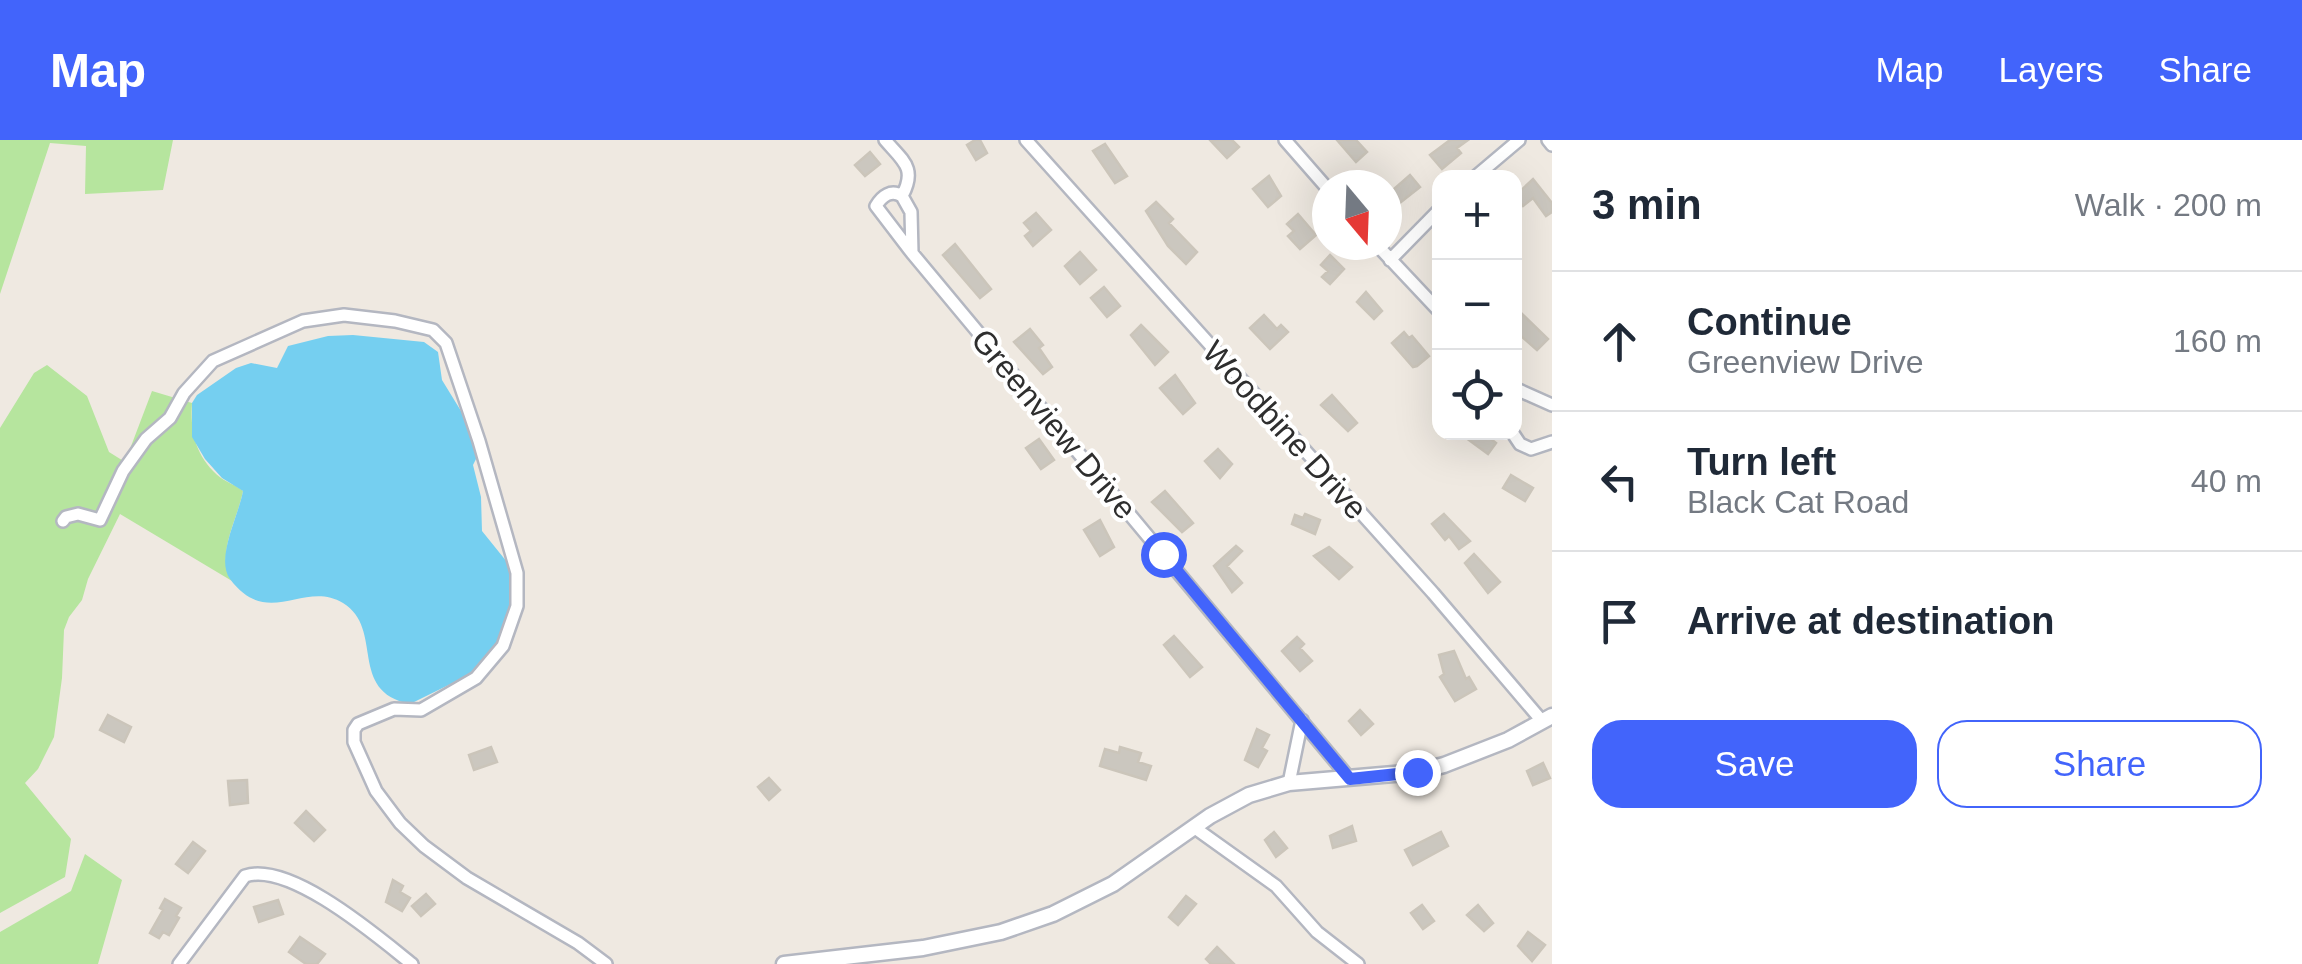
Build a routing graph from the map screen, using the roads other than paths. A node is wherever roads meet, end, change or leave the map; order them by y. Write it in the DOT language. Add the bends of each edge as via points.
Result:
graph roads {
  1 [pos="885,140"];
  2 [pos="1026,140"];
  3 [pos="1041,140"];
  4 [pos="1285,140"];
  5 [pos="1519,140"];
  6 [pos="1040,156"];
  7 [pos="1483,170"];
  8 [pos="1312,171"];
  9 [pos="902,196"];
  10 [pos="1432,217"];
  11 [pos="1402,248"];
  12 [pos="912,253"];
  13 [pos="1390,260"];
  14 [pos="1432,304"];
  15 [pos="1522,392"];
  16 [pos="1552,405"];
  17 [pos="1517,440"];
  18 [pos="1552,442"];
  19 [pos="63,521"];
  20 [pos="1547,718"];
  21 [pos="1302,720"];
  22 [pos="1350,779"];
  23 [pos="1289,783"];
  24 [pos="1195,828"];
  25 [pos="179,964"];
  26 [pos="412,964"];
  27 [pos="606,964"];
  28 [pos="784,964"];
  29 [pos="1358,964"];
  1 -- 9 [label="street" via="908,166"];
  2 -- 6 [label="street, Woodbine Drive"];
  3 -- 6 [label="street"];
  4 -- 8 [label="street"];
  5 -- 7 [label="street"];
  6 -- 20 [label="street, Woodbine Drive"];
  9 -- 12 [label="street" via="911,212"];
  9 -- 12 [label="street, Greenview Drive" via="886,194 876,206"];
  10 -- 11 [label="street"];
  12 -- 21 [label="street, Greenview Drive"];
  13 -- 14 [label="street"];
  15 -- 16 [label="street"];
  17 -- 18 [label="street" via="1532,449"];
  19 -- 27 [label="street" via="78,514 100,520 130,460 214,361 303,321 344,316 433,330 446,342 479,441 517,573 517,606 503,646 476,678 421,710 394,708 358,724 354,742 376,791 424,846"];
  20 -- 22 [label="street" via="1444,764"];
  21 -- 22 [label="street, Greenview Drive"];
  21 -- 23 [label="street"];
  22 -- 23 [label="street"];
  23 -- 24 [label="street" via="1249,795"];
  24 -- 28 [label="street" via="1112,884 1011,928 923,948"];
  24 -- 29 [label="street" via="1276,886 1316,932"];
  25 -- 26 [label="street" via="245,876 254,873 308,891"];
}
